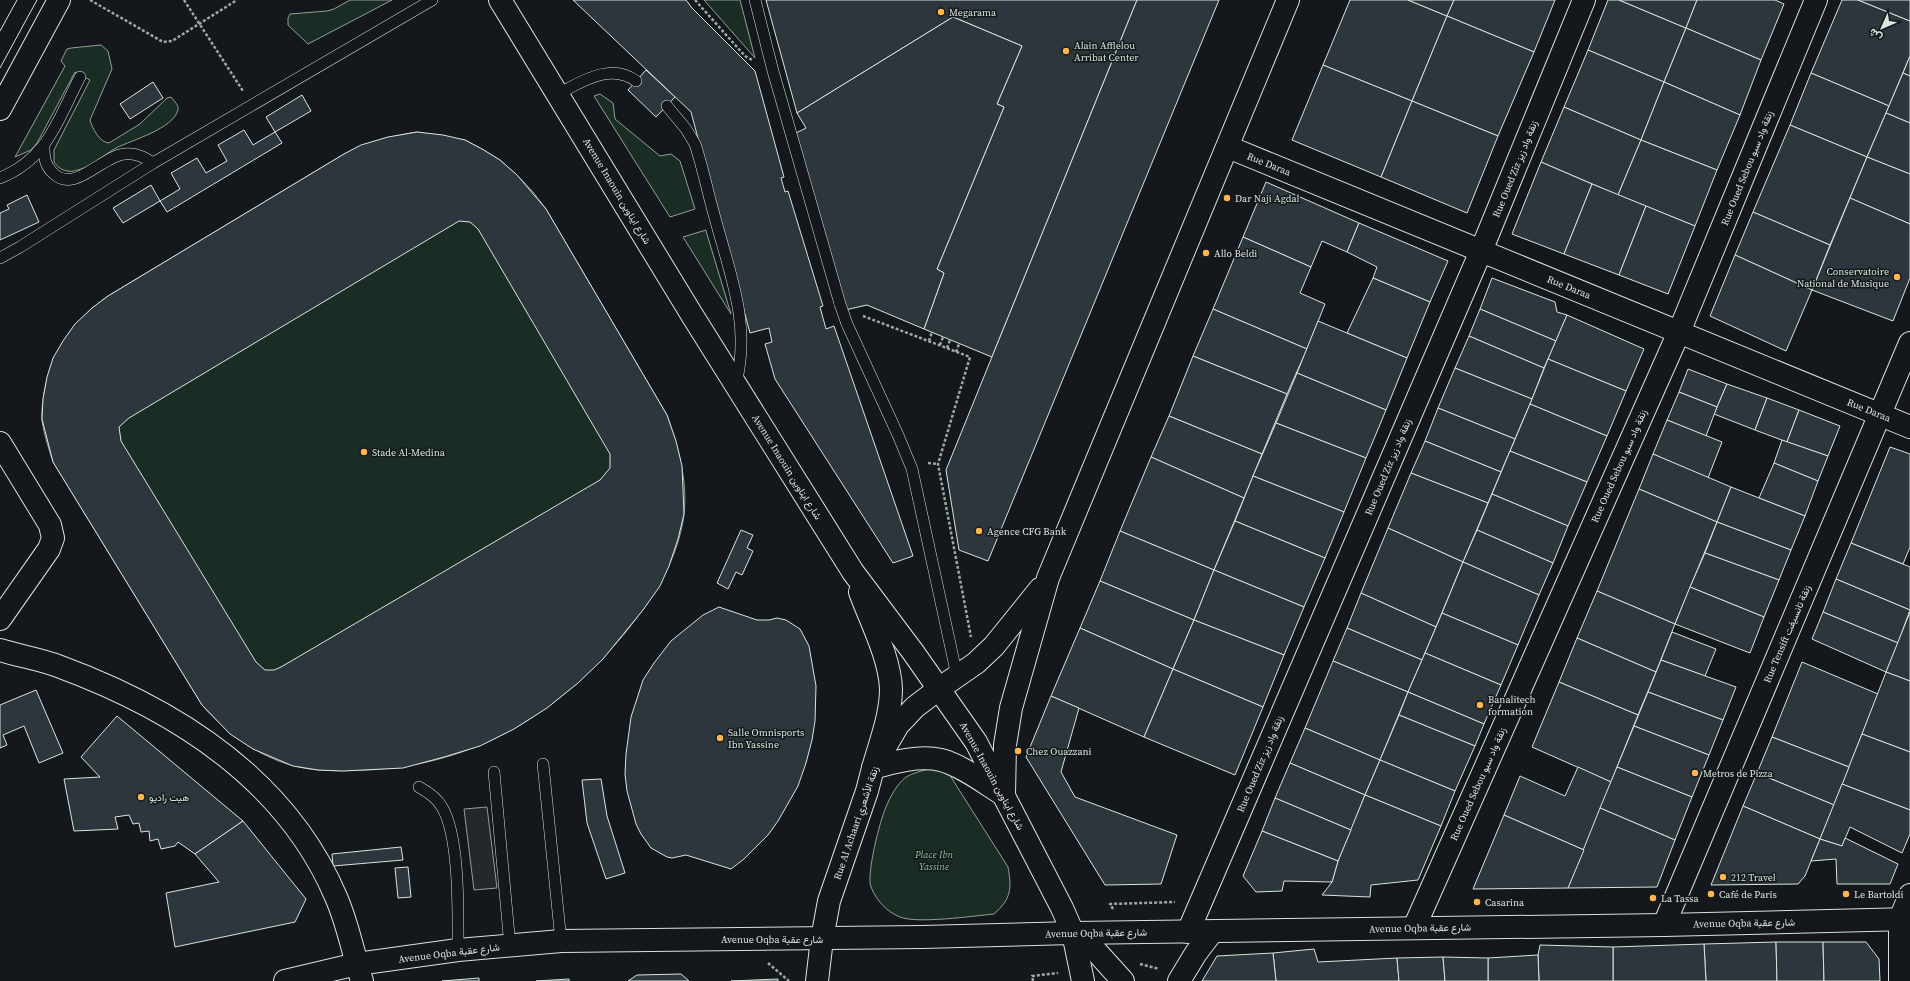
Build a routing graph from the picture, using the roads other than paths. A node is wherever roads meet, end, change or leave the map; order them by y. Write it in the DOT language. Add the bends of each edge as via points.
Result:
graph roads {
  1 [pos="59,0"];
  2 [pos="432,0"];
  3 [pos="500,0"];
  4 [pos="755,0"];
  5 [pos="1288,0"];
  6 [pos="1584,0"];
  7 [pos="1816,0"];
  8 [pos="80,77"];
  9 [pos="636,81"];
  10 [pos="558,94"];
  11 [pos="667,106"];
  12 [pos="0,109"];
  13 [pos="44,147"];
  14 [pos="1228,147"];
  15 [pos="153,163"];
  16 [pos="0,178"];
  17 [pos="1481,251"];
  18 [pos="0,258"];
  19 [pos="1679,332"];
  20 [pos="1910,343"];
  21 [pos="736,384"];
  22 [pos="1881,415"];
  23 [pos="1910,427"];
  24 [pos="0,444"];
  25 [pos="853,572"];
  26 [pos="1048,578"];
  27 [pos="0,620"];
  28 [pos="0,650"];
  29 [pos="948,682"];
  30 [pos="543,764"];
  31 [pos="873,768"];
  32 [pos="494,772"];
  33 [pos="419,787"];
  34 [pos="1004,795"];
  35 [pos="1910,895"];
  36 [pos="1905,919"];
  37 [pos="1664,925"];
  38 [pos="1414,928"];
  39 [pos="1188,932"];
  40 [pos="1212,932"];
  41 [pos="1073,933"];
  42 [pos="822,939"];
  43 [pos="561,941"];
  44 [pos="510,946"];
  45 [pos="458,950"];
  46 [pos="359,973"];
  47 [pos="285,981"];
  48 [pos="817,981"];
  49 [pos="1083,981"];
  50 [pos="1123,981"];
  51 [pos="1179,981"];
  52 [pos="1900,981"];
  1 -- 12 [label="street"];
  2 -- 15 [label="lane"];
  3 -- 10 [label="street, Avenue Inaouin شارع ايناوين"];
  4 -- 29 [label="lane, bridge" via="840,304 912,469"];
  5 -- 14 [label="street"];
  6 -- 17 [label="street, Rue Oued Ziz زنقة واد زيز"];
  7 -- 19 [label="street, Rue Oued Sebou زنقة واد سبو"];
  8 -- 13 [label="lane"];
  9 -- 10 [label="lane" via="622,75 599,74"];
  10 -- 21 [label="street, Avenue Inaouin شارع ايناوين"];
  11 -- 21 [label="lane" via="695,144 740,311 742,351"];
  13 -- 15 [label="lane" via="46,164 54,174 64,178 77,179 109,159 123,154 141,155"];
  13 -- 16 [label="lane" via="23,167"];
  14 -- 17 [label="street, Rue Daraa"];
  14 -- 26 [label="street"];
  15 -- 18 [label="lane"];
  17 -- 19 [label="street, Rue Daraa"];
  17 -- 39 [label="street, Rue Oued Ziz زنقة واد زيز"];
  19 -- 22 [label="street, Rue Daraa"];
  19 -- 38 [label="street, Rue Oued Sebou زنقة واد سبو"];
  20 -- 22 [label="street, Rue Tensift زنقة تانسيفت"];
  21 -- 25 [label="street, Avenue Inaouin شارع ايناوين"];
  22 -- 23 [label="street, Rue Daraa"];
  22 -- 37 [label="street, Rue Tensift زنقة تانسيفت"];
  24 -- 27 [label="street" via="50,524 53,538 49,549"];
  25 -- 29 [label="street, Avenue Inaouin شارع ايناوين" via="889,618"];
  25 -- 31 [label="street" via="889,670 891,690 888,709"];
  26 -- 29 [label="street, Rue Al Achaari زنقة الأشعري" via="994,646 976,663"];
  26 -- 34 [label="street" via="1011,708 1005,745"];
  28 -- 46 [label="street" via="57,666 136,699 211,743 257,783 296,827 324,872 348,926"];
  29 -- 31 [label="street, Rue Al Achaari زنقة الأشعري" via="915,706 898,725"];
  29 -- 34 [label="street, Avenue Inaouin شارع ايناوين"];
  30 -- 43 [label="lane"];
  31 -- 34 [label="street" via="902,760 941,760 960,768"];
  31 -- 42 [label="street, Rue Al Achaari زنقة الأشعري" via="829,901"];
  32 -- 44 [label="lane"];
  33 -- 45 [label="lane" via="432,795 442,806 452,834"];
  34 -- 41 [label="street, Avenue Inaouin شارع ايناوين"];
  35 -- 36 [label="street"];
  36 -- 37 [label="street, Avenue Oqba شارع عقبة"];
  36 -- 52 [label="street"];
  37 -- 38 [label="street, Avenue Oqba شارع عقبة"];
  38 -- 40 [label="street, Avenue Oqba شارع عقبة"];
  39 -- 40 [label="street, Avenue Oqba شارع عقبة"];
  39 -- 41 [label="street, Avenue Oqba شارع عقبة"];
  40 -- 51 [label="street"];
  41 -- 42 [label="street, Avenue Oqba شارع عقبة"];
  41 -- 49 [label="street"];
  41 -- 50 [label="street" via="1095,950"];
  42 -- 43 [label="street, Avenue Oqba شارع عقبة"];
  42 -- 48 [label="street, Rue Al Achaari زنقة الأشعري"];
  43 -- 44 [label="street, Avenue Oqba شارع عقبة"];
  44 -- 45 [label="street, Avenue Oqba شارع عقبة"];
  45 -- 46 [label="street, Avenue Oqba شارع عقبة"];
  46 -- 47 [label="street, Avenue Oqba شارع عقبة"];
}
